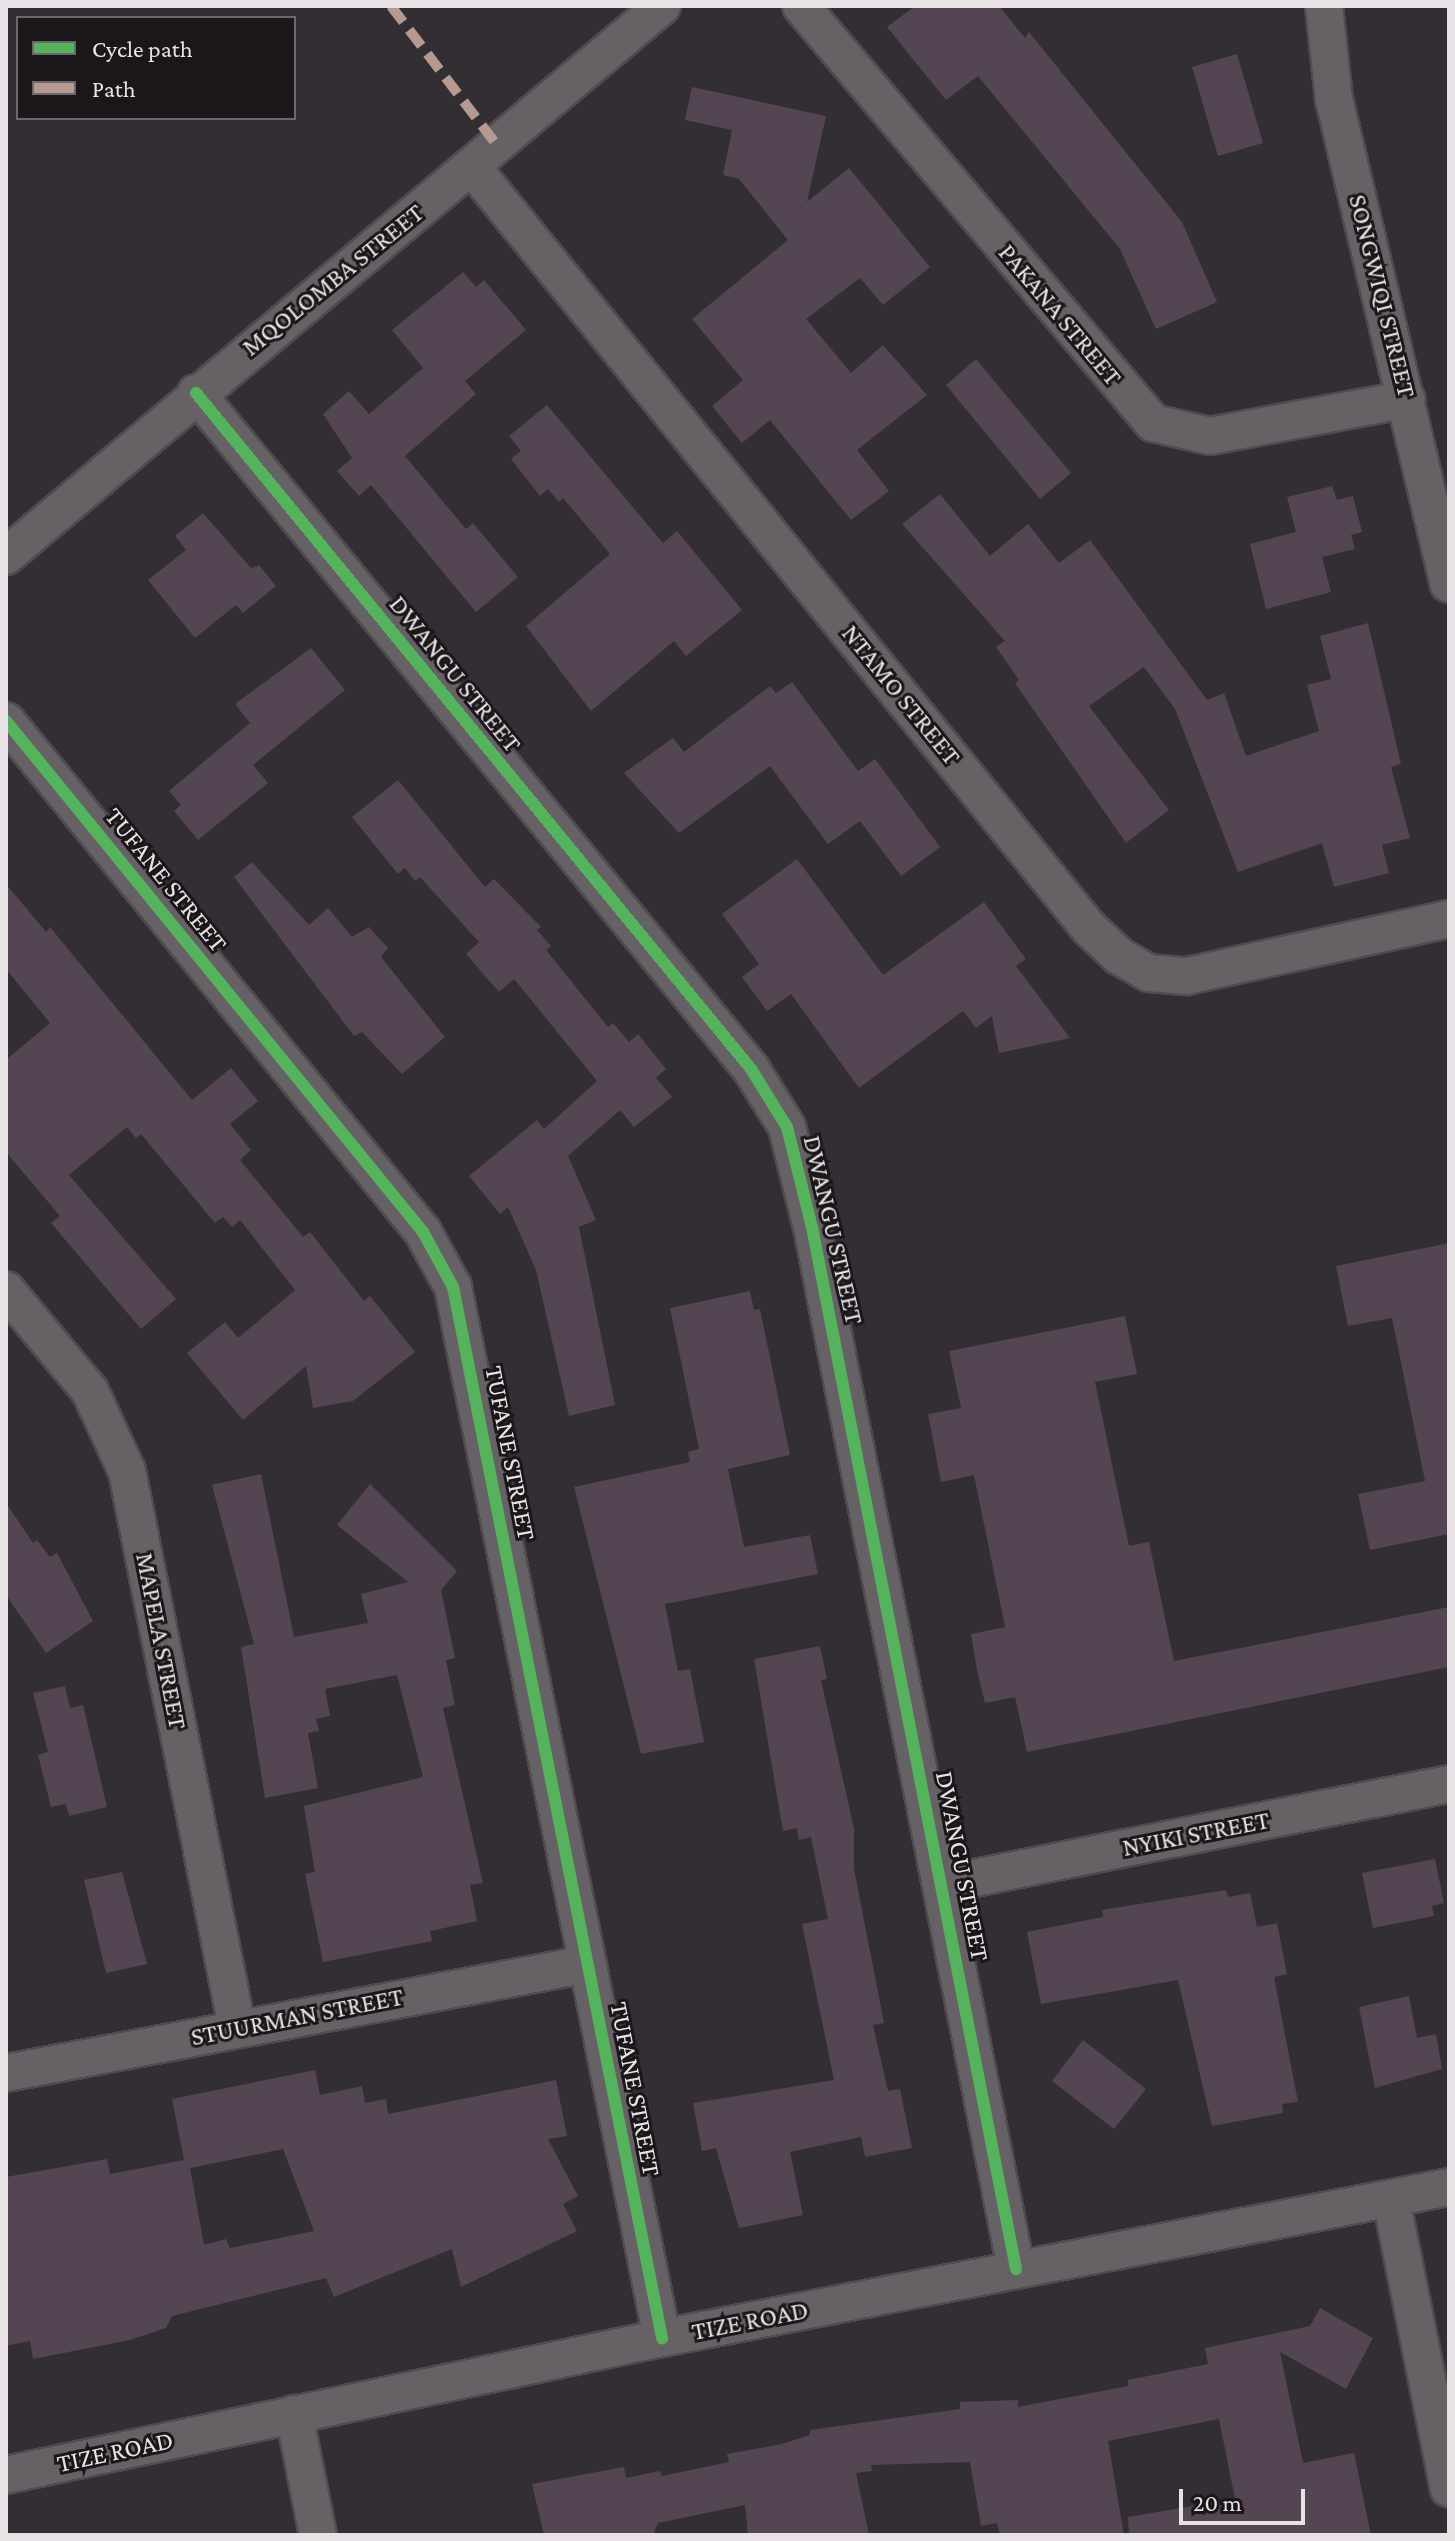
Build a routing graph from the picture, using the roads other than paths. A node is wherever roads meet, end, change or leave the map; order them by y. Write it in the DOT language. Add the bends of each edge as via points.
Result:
graph roads {
  1 [pos="662,6"];
  2 [pos="801,6"];
  3 [pos="1324,6"];
  4 [pos="472,167"];
  5 [pos="196,393"];
  6 [pos="1407,399"];
  7 [pos="6,556"];
  8 [pos="1449,584"];
  9 [pos="6,721"];
  10 [pos="1449,919"];
  11 [pos="6,1290"];
  12 [pos="1449,1784"];
  13 [pos="944,1884"];
  14 [pos="588,1964"];
  15 [pos="237,2027"];
  16 [pos="6,2073"];
  17 [pos="1449,2187"];
  18 [pos="1391,2199"];
  19 [pos="1016,2269"];
  20 [pos="662,2338"];
  21 [pos="294,2414"];
  22 [pos="6,2475"];
  23 [pos="1449,2488"];
  24 [pos="318,2535"];
  1 -- 4 [label="street, MQOLOMBA STREET"];
  2 -- 6 [label="street, PAKANA STREET" via="1153,423 1210,436"];
  3 -- 6 [label="street, SONGWIQI STREET" via="1334,99"];
  4 -- 5 [label="street, MQOLOMBA STREET"];
  4 -- 10 [label="street, NTAMO STREET" via="1089,928 1119,956 1149,973 1187,976"];
  5 -- 7 [label="street, MQOLOMBA STREET"];
  5 -- 13 [label="street, DWANGU STREET" via="751,1069 787,1127"];
  6 -- 8 [label="street, SONGWIQI STREET"];
  9 -- 14 [label="street, TUFANE STREET" via="423,1232 453,1287"];
  11 -- 15 [label="street, MAPELA STREET" via="90,1391 127,1471"];
  12 -- 13 [label="street, NYIKI STREET"];
  13 -- 19 [label="street, DWANGU STREET"];
  14 -- 15 [label="street, STUURMAN STREET"];
  14 -- 20 [label="street, TUFANE STREET"];
  15 -- 16 [label="street, STUURMAN STREET"];
  17 -- 18 [label="street, TIZE ROAD"];
  18 -- 19 [label="street, TIZE ROAD"];
  18 -- 23 [label="street"];
  19 -- 20 [label="street, TIZE ROAD"];
  20 -- 21 [label="street, TIZE ROAD"];
  21 -- 22 [label="street, TIZE ROAD"];
  21 -- 24 [label="street"];
}
